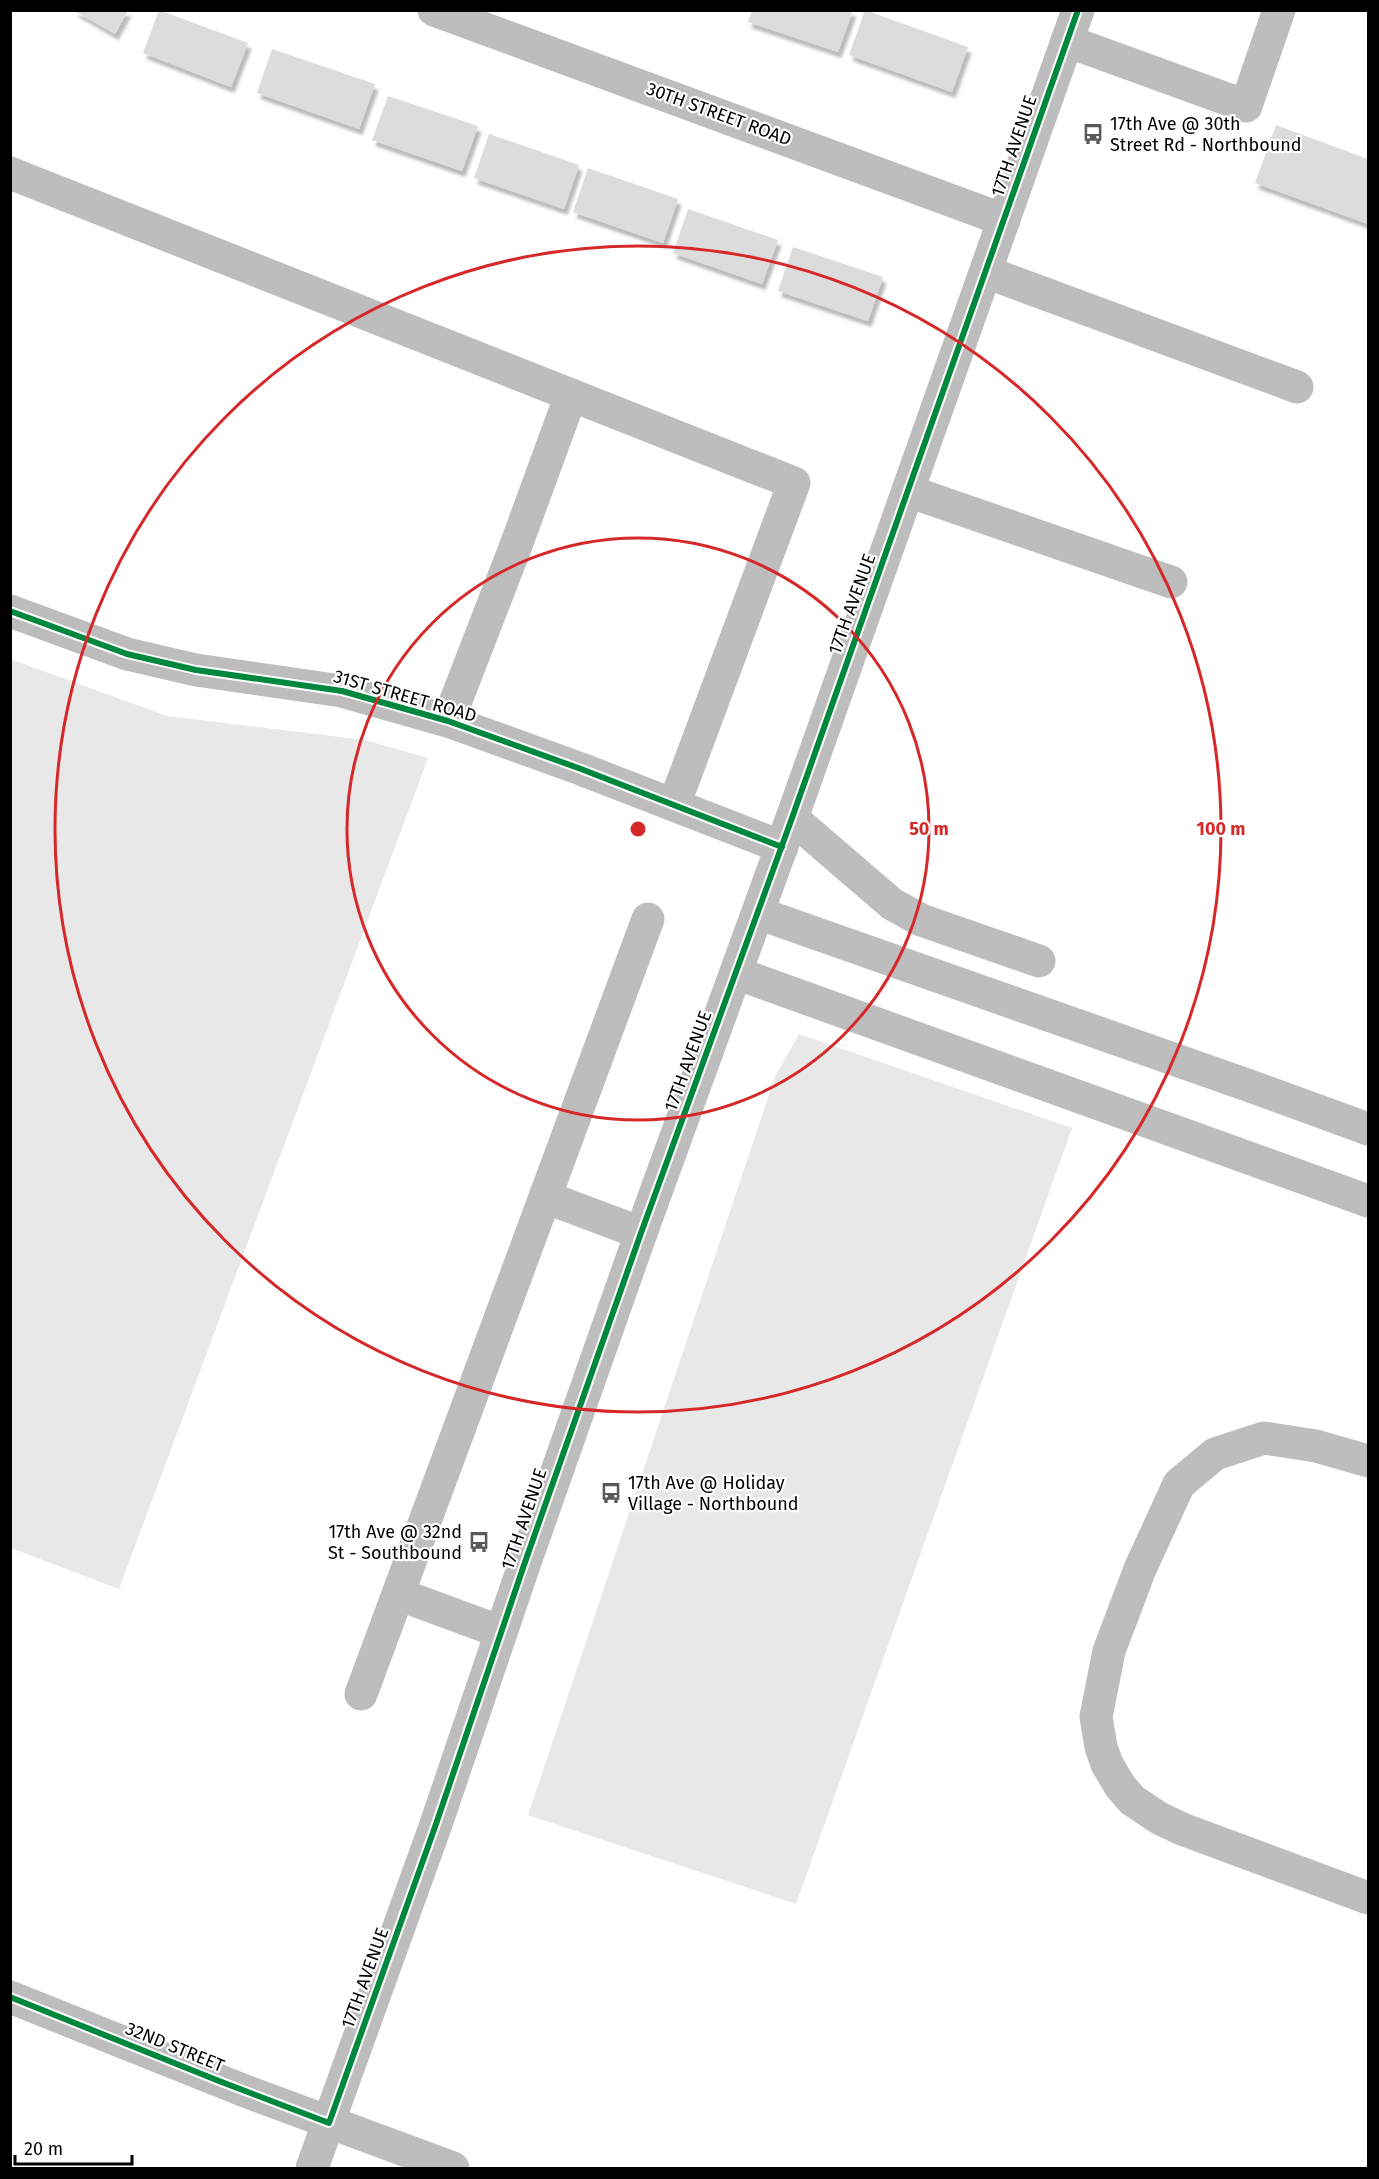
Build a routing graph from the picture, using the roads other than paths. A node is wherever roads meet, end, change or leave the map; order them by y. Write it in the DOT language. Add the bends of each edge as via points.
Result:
graph roads {
  1 [pos="434,10"];
  2 [pos="1078,10"];
  3 [pos="1279,10"];
  4 [pos="1067,41"];
  5 [pos="10,173"];
  6 [pos="1004,220"];
  7 [pos="986,272"];
  8 [pos="1297,387"];
  9 [pos="571,395"];
  10 [pos="908,491"];
  11 [pos="1171,582"];
  12 [pos="10,611"];
  13 [pos="448,721"];
  14 [pos="674,805"];
  15 [pos="787,833"];
  16 [pos="758,913"];
  17 [pos="648,919"];
  18 [pos="1039,961"];
  19 [pos="736,973"];
  20 [pos="1368,1129"];
  21 [pos="545,1197"];
  22 [pos="1368,1201"];
  23 [pos="641,1233"];
  24 [pos="1368,1461"];
  25 [pos="398,1594"];
  26 [pos="501,1632"];
  27 [pos="361,1694"];
  28 [pos="1368,1898"];
  29 [pos="10,1997"];
  30 [pos="329,2123"];
  31 [pos="312,2169"];
  32 [pos="453,2169"];
  1 -- 6 [label="street, 30TH STREET ROAD"];
  2 -- 4 [label="street, 17TH AVENUE"];
  3 -- 4 [label="street" via="1246,106"];
  4 -- 6 [label="street, 17TH AVENUE"];
  5 -- 9 [label="street"];
  6 -- 7 [label="street, 17TH AVENUE"];
  7 -- 8 [label="street"];
  7 -- 10 [label="street, 17TH AVENUE"];
  9 -- 13 [label="street"];
  9 -- 14 [label="street" via="794,483"];
  10 -- 11 [label="street"];
  10 -- 15 [label="street, 17TH AVENUE"];
  12 -- 13 [label="street, 31ST STREET ROAD" via="127,654 196,670 342,691"];
  13 -- 14 [label="street, 31ST STREET ROAD"];
  14 -- 15 [label="street, 31ST STREET ROAD"];
  15 -- 16 [label="street, 17TH AVENUE"];
  15 -- 18 [label="street, 31ST STREET ROAD" via="921,920"];
  16 -- 19 [label="street, 17TH AVENUE"];
  16 -- 20 [label="street"];
  17 -- 21 [label="street"];
  19 -- 22 [label="street"];
  19 -- 23 [label="street, 17TH AVENUE"];
  21 -- 23 [label="street"];
  21 -- 25 [label="street"];
  23 -- 26 [label="street, 17TH AVENUE"];
  24 -- 28 [label="street" via="1316,1446 1264,1438 1215,1454 1179,1484 1140,1569 1109,1651 1096,1718 1104,1756 1120,1786 1132,1800 1159,1818"];
  25 -- 26 [label="street"];
  25 -- 27 [label="street"];
  26 -- 30 [label="street, 17TH AVENUE"];
  29 -- 30 [label="street, 32ND STREET"];
  30 -- 31 [label="street, 17TH AVENUE"];
  30 -- 32 [label="street, 32ND STREET"];
}
